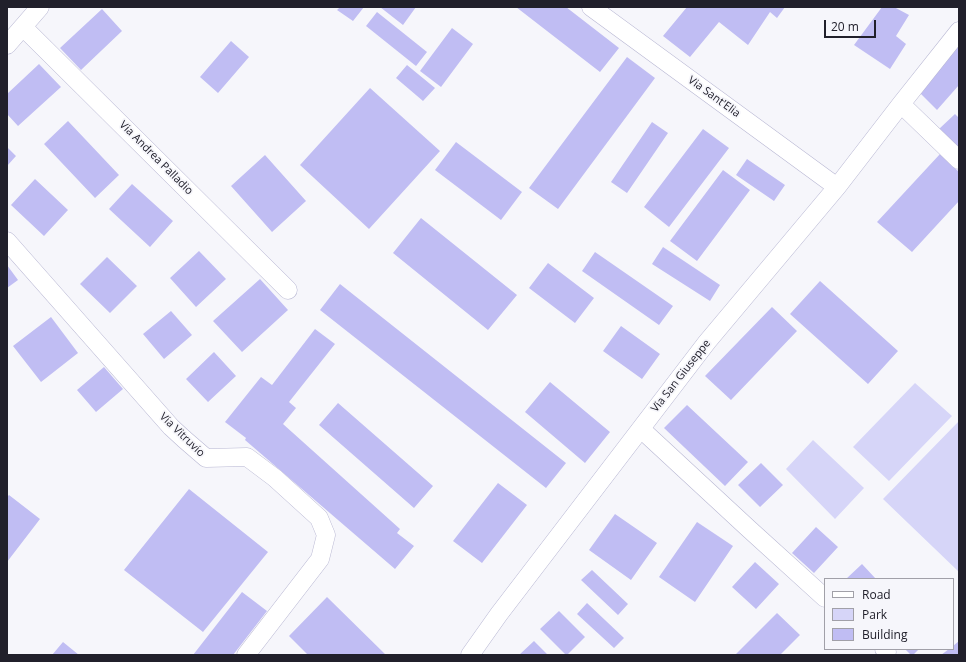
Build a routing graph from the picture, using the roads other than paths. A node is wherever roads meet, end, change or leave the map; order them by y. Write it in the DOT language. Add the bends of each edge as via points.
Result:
graph roads {
  1 [pos="40,7"];
  2 [pos="591,7"];
  3 [pos="24,27"];
  4 [pos="959,32"];
  5 [pos="7,45"];
  6 [pos="901,104"];
  7 [pos="959,160"];
  8 [pos="837,187"];
  9 [pos="7,241"];
  10 [pos="288,290"];
  11 [pos="641,429"];
  12 [pos="824,597"];
  13 [pos="246,655"];
  14 [pos="470,655"];
  1 -- 3 [label="street"];
  2 -- 8 [label="street, Via Sant'Elia"];
  3 -- 5 [label="street"];
  3 -- 10 [label="street, Via Andrea Palladio"];
  4 -- 6 [label="street, Via San Giuseppe"];
  6 -- 7 [label="street"];
  6 -- 8 [label="street, Via San Giuseppe"];
  8 -- 11 [label="street, Via San Giuseppe" via="707,342"];
  9 -- 13 [label="street, Via Vitruvio" via="184,439 206,458 247,457 320,518 326,535 320,559"];
  11 -- 12 [label="street"];
  11 -- 14 [label="street, Via San Giuseppe"];
}
